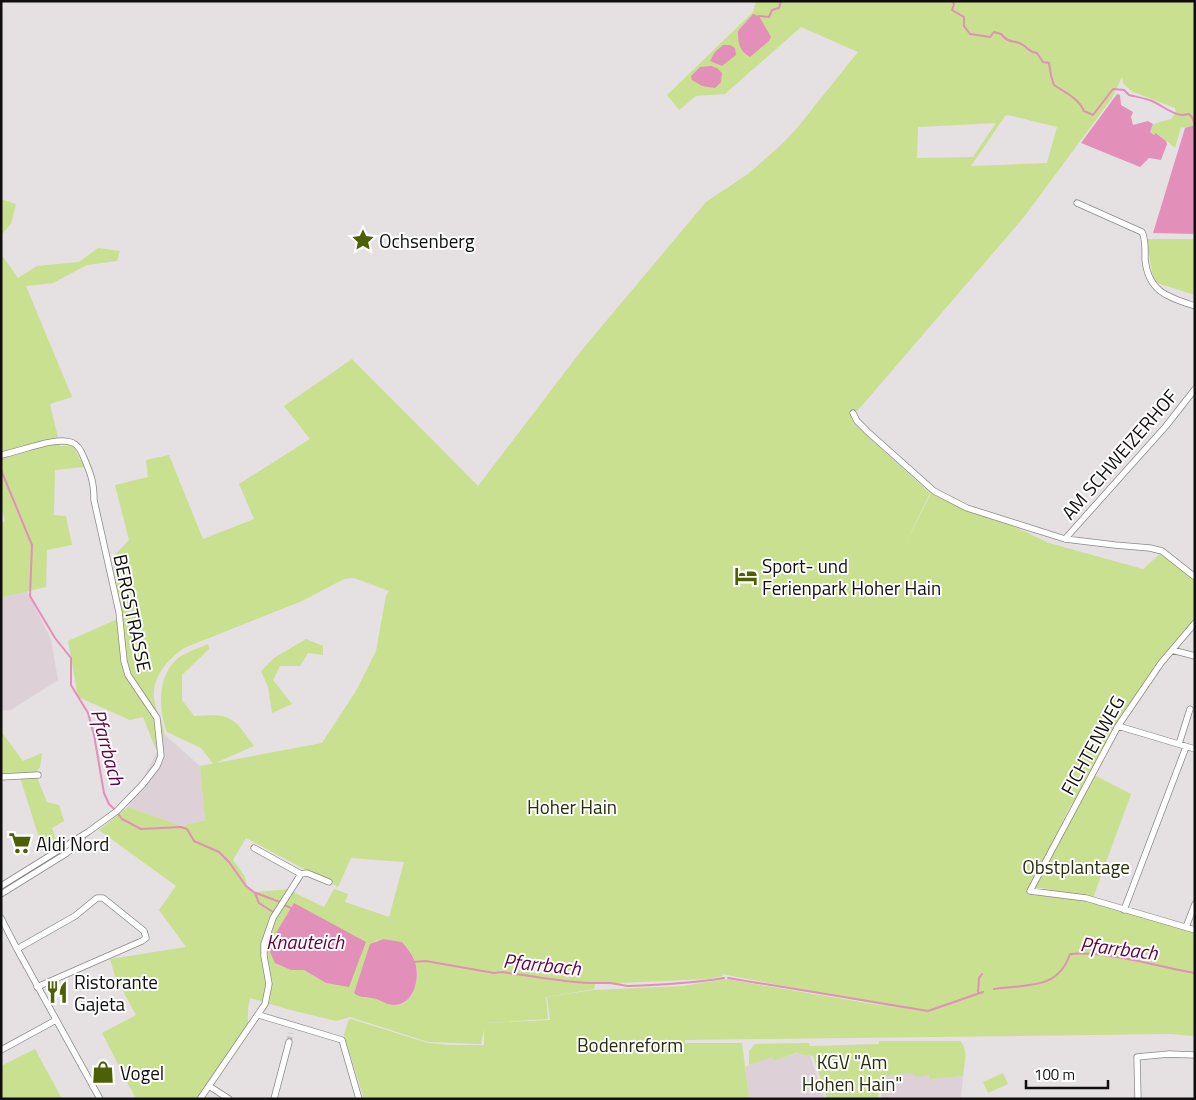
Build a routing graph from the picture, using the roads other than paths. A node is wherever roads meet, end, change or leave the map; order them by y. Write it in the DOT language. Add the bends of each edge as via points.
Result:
graph roads {
  1 [pos="1077,204"];
  2 [pos="1195,306"];
  3 [pos="1195,389"];
  4 [pos="853,414"];
  5 [pos="3,455"];
  6 [pos="1065,539"];
  7 [pos="1195,577"];
  8 [pos="1195,623"];
  9 [pos="1172,650"];
  10 [pos="1195,656"];
  11 [pos="1190,709"];
  12 [pos="1118,726"];
  13 [pos="1179,744"];
  14 [pos="1186,747"];
  15 [pos="1195,749"];
  16 [pos="38,775"];
  17 [pos="1,777"];
  18 [pos="88,832"];
  19 [pos="254,848"];
  20 [pos="301,874"];
  21 [pos="328,882"];
  22 [pos="1,886"];
  23 [pos="1,894"];
  24 [pos="1195,904"];
  25 [pos="1124,910"];
  26 [pos="1,918"];
  27 [pos="1186,927"];
  28 [pos="1195,930"];
  29 [pos="17,949"];
  30 [pos="38,987"];
  31 [pos="259,1015"];
  32 [pos="56,1020"];
  33 [pos="293,1026"];
  34 [pos="291,1033"];
  35 [pos="289,1042"];
  36 [pos="1,1050"];
  37 [pos="1195,1055"];
  38 [pos="209,1086"];
  39 [pos="100,1099"];
  40 [pos="200,1099"];
  41 [pos="229,1099"];
  42 [pos="274,1099"];
  43 [pos="359,1099"];
  44 [pos="1138,1099"];
  1 -- 2 [label="street" via="1142,232 1148,275 1153,284 1163,294"];
  3 -- 6 [label="street, AM SCHWEIZERHOF"];
  4 -- 6 [label="street" via="868,432 938,493 967,508"];
  5 -- 18 [label="street, BERGSTRASSE" via="60,441 71,441 77,445 94,483 94,503 119,612 128,675 157,718 161,756 158,766 117,811"];
  6 -- 7 [label="street" via="1162,551"];
  8 -- 9 [label="street, FICHTENWEG"];
  9 -- 10 [label="street"];
  9 -- 12 [label="street, FICHTENWEG"];
  11 -- 13 [label="street"];
  12 -- 13 [label="street"];
  12 -- 25 [label="street, FICHTENWEG" via="1030,891 1086,898"];
  13 -- 14 [label="street"];
  14 -- 15 [label="street"];
  14 -- 25 [label="street"];
  16 -- 17 [label="street"];
  18 -- 22 [label="street, BERGSTRASSE"];
  18 -- 23 [label="street, BERGSTRASSE" via="67,853"];
  19 -- 20 [label="street"];
  20 -- 21 [label="street" via="308,873"];
  20 -- 31 [label="street" via="274,918 264,944 268,994"];
  24 -- 27 [label="street"];
  25 -- 27 [label="street"];
  26 -- 29 [label="street"];
  27 -- 28 [label="street"];
  29 -- 30 [label="street"];
  29 -- 30 [label="street" via="75,916 97,898 103,898 146,935 142,941"];
  30 -- 32 [label="street"];
  31 -- 33 [label="street"];
  31 -- 38 [label="street"];
  32 -- 36 [label="street"];
  32 -- 39 [label="street"];
  33 -- 34 [label="street"];
  33 -- 43 [label="street" via="342,1040"];
  35 -- 42 [label="street"];
  37 -- 44 [label="street" via="1137,1058"];
  38 -- 40 [label="street"];
  38 -- 41 [label="street"];
}
